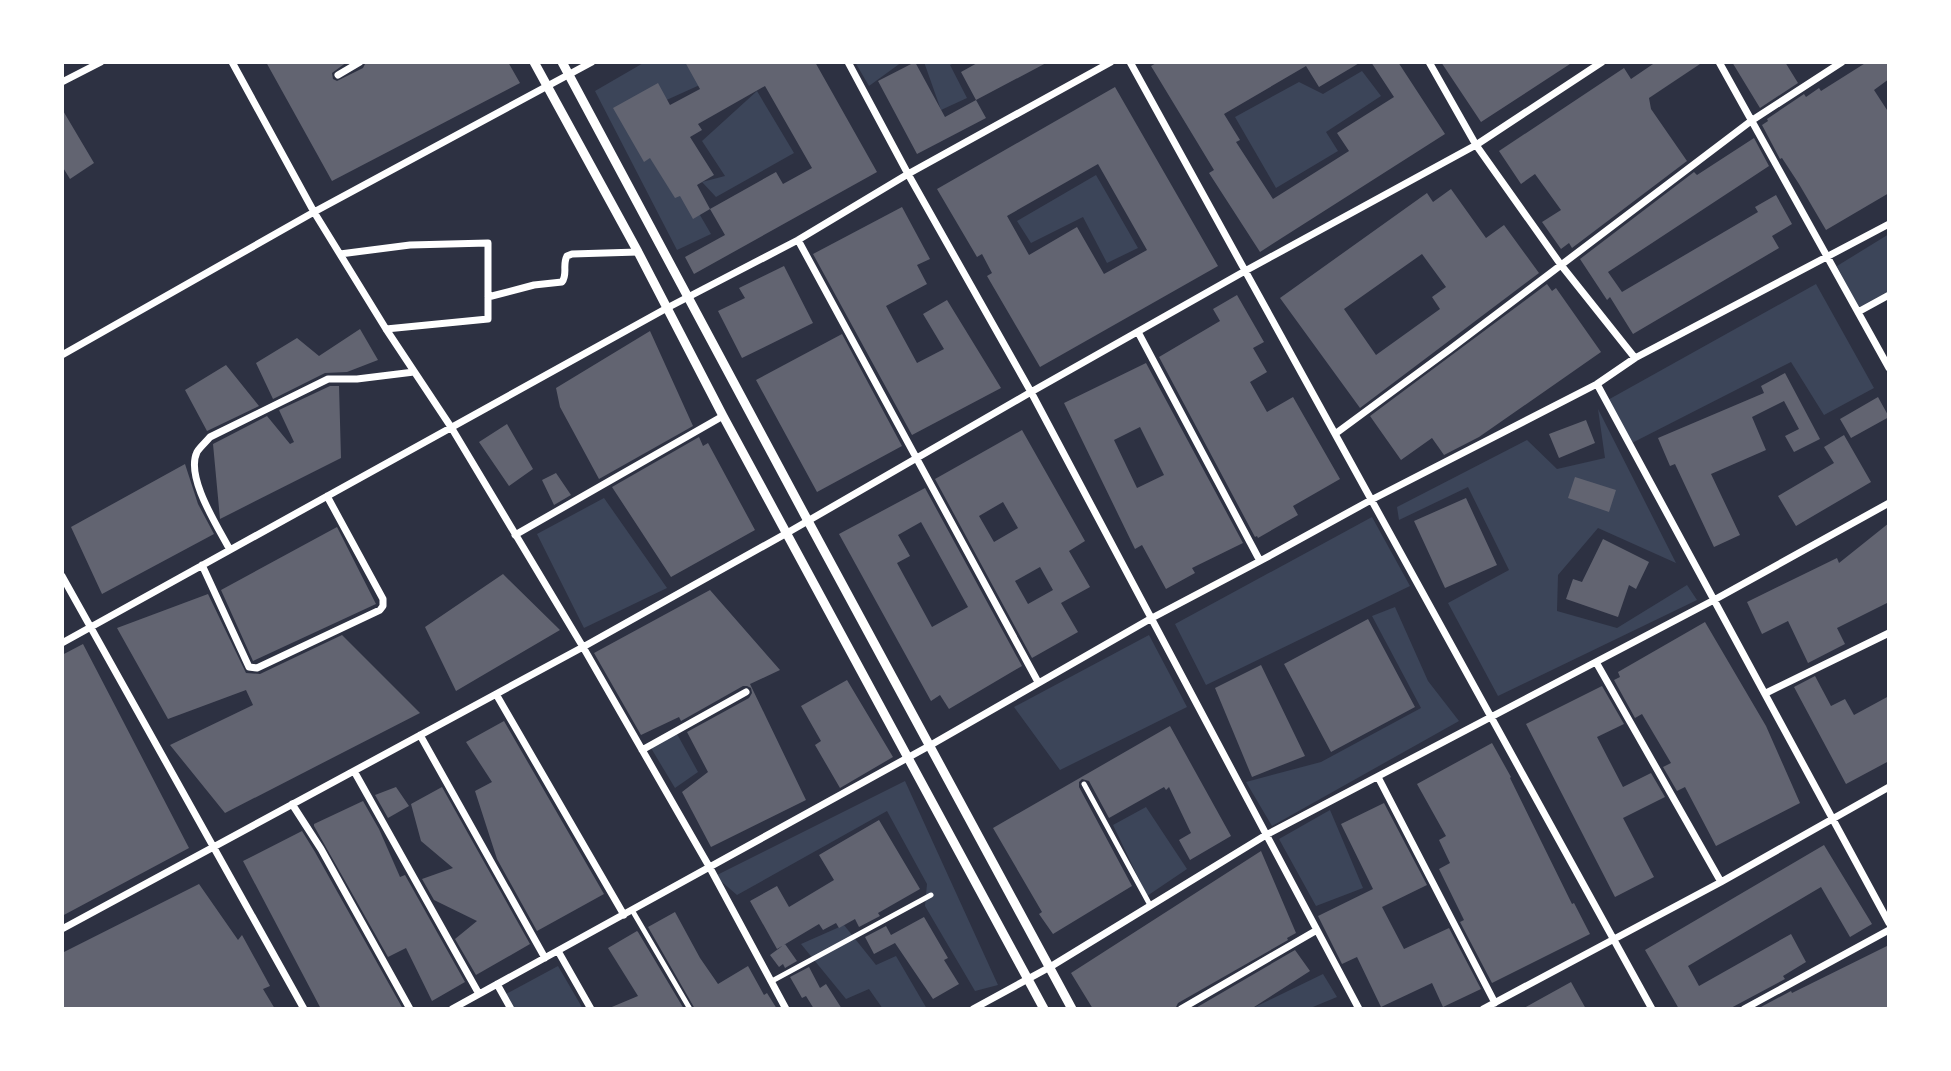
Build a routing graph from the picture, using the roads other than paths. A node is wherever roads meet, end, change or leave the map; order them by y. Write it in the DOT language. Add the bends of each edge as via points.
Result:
graph roads {
  1 [pos="101,62"];
  2 [pos="232,62"];
  3 [pos="360,62"];
  4 [pos="534,62"];
  5 [pos="562,62"];
  6 [pos="592,62"];
  7 [pos="848,62"];
  8 [pos="1111,62"];
  9 [pos="1130,62"];
  10 [pos="1429,62"];
  11 [pos="1602,62"];
  12 [pos="1719,62"];
  13 [pos="1842,62"];
  14 [pos="338,75"];
  15 [pos="569,75"];
  16 [pos="62,82"];
  17 [pos="548,87"];
  18 [pos="1751,121"];
  19 [pos="1476,145"];
  20 [pos="908,174"];
  21 [pos="314,212"];
  22 [pos="1889,224"];
  23 [pos="798,240"];
  24 [pos="638,252"];
  25 [pos="340,254"];
  26 [pos="1829,258"];
  27 [pos="1561,265"];
  28 [pos="1245,271"];
  29 [pos="1889,295"];
  30 [pos="488,297"];
  31 [pos="688,297"];
  32 [pos="667,308"];
  33 [pos="1858,312"];
  34 [pos="386,329"];
  35 [pos="1138,332"];
  36 [pos="62,355"];
  37 [pos="1635,358"];
  38 [pos="1889,368"];
  39 [pos="414,372"];
  40 [pos="1597,384"];
  41 [pos="1031,392"];
  42 [pos="723,416"];
  43 [pos="451,427"];
  44 [pos="1335,434"];
  45 [pos="916,458"];
  46 [pos="327,496"];
  47 [pos="1371,500"];
  48 [pos="1889,503"];
  49 [pos="808,521"];
  50 [pos="787,533"];
  51 [pos="515,535"];
  52 [pos="230,550"];
  53 [pos="1260,561"];
  54 [pos="202,565"];
  55 [pos="62,576"];
  56 [pos="1714,600"];
  57 [pos="1150,619"];
  58 [pos="90,627"];
  59 [pos="1889,633"];
  60 [pos="62,643"];
  61 [pos="583,647"];
  62 [pos="1596,662"];
  63 [pos="1038,682"];
  64 [pos="746,692"];
  65 [pos="1766,693"];
  66 [pos="496,694"];
  67 [pos="1491,717"];
  68 [pos="420,735"];
  69 [pos="929,746"];
  70 [pos="642,750"];
  71 [pos="909,757"];
  72 [pos="354,771"];
  73 [pos="1378,777"];
  74 [pos="1084,784"];
  75 [pos="1889,787"];
  76 [pos="292,804"];
  77 [pos="1832,818"];
  78 [pos="1266,835"];
  79 [pos="213,847"];
  80 [pos="710,868"];
  81 [pos="1721,882"];
  82 [pos="931,895"];
  83 [pos="1150,905"];
  84 [pos="632,910"];
  85 [pos="624,915"];
  86 [pos="1889,923"];
  87 [pos="62,929"];
  88 [pos="1317,930"];
  89 [pos="1889,930"];
  90 [pos="1613,939"];
  91 [pos="558,951"];
  92 [pos="545,958"];
  93 [pos="1050,967"];
  94 [pos="1029,979"];
  95 [pos="772,981"];
  96 [pos="497,984"];
  97 [pos="479,994"];
  98 [pos="1495,1003"];
  99 [pos="304,1009"];
  100 [pos="410,1009"];
  101 [pos="452,1009"];
  102 [pos="511,1009"];
  103 [pos="591,1009"];
  104 [pos="690,1009"];
  105 [pos="786,1009"];
  106 [pos="973,1009"];
  107 [pos="1044,1009"];
  108 [pos="1072,1009"];
  109 [pos="1181,1009"];
  110 [pos="1359,1009"];
  111 [pos="1483,1009"];
  112 [pos="1652,1009"];
  113 [pos="1744,1009"];
  1 -- 16 [label="street"];
  2 -- 21 [label="street"];
  3 -- 14 [label="street"];
  4 -- 17 [label="street"];
  5 -- 15 [label="street"];
  6 -- 15 [label="street"];
  7 -- 20 [label="street"];
  8 -- 20 [label="street"];
  9 -- 28 [label="street"];
  10 -- 19 [label="street"];
  11 -- 19 [label="street"];
  12 -- 18 [label="street"];
  13 -- 18 [label="street"];
  15 -- 17 [label="street"];
  15 -- 31 [label="street"];
  17 -- 21 [label="street"];
  17 -- 24 [label="street"];
  18 -- 26 [label="street"];
  18 -- 27 [label="street"];
  19 -- 27 [label="street"];
  19 -- 28 [label="street"];
  20 -- 23 [label="street"];
  20 -- 41 [label="street"];
  21 -- 25 [label="street"];
  21 -- 36 [label="street"];
  22 -- 26 [label="street"];
  23 -- 31 [label="street"];
  23 -- 45 [label="street"];
  24 -- 30 [label="street" via="572,254 565,260 562,282"];
  24 -- 32 [label="street"];
  25 -- 30 [label="street" via="488,243"];
  25 -- 34 [label="street"];
  26 -- 33 [label="street"];
  26 -- 37 [label="street"];
  27 -- 37 [label="street"];
  27 -- 44 [label="street"];
  28 -- 35 [label="street"];
  28 -- 44 [label="street"];
  29 -- 33 [label="street"];
  30 -- 34 [label="street" via="488,319"];
  31 -- 32 [label="street"];
  31 -- 49 [label="street"];
  32 -- 42 [label="street"];
  32 -- 43 [label="street"];
  33 -- 38 [label="street"];
  34 -- 39 [label="street"];
  35 -- 41 [label="street"];
  35 -- 53 [label="street"];
  37 -- 40 [label="street"];
  39 -- 43 [label="street"];
  39 -- 52 [label="street" via="328,379 210,437 194,461 198,490"];
  40 -- 47 [label="street"];
  40 -- 56 [label="street"];
  41 -- 45 [label="street"];
  41 -- 57 [label="street"];
  42 -- 50 [label="street"];
  42 -- 51 [label="street"];
  43 -- 46 [label="street"];
  43 -- 51 [label="street"];
  44 -- 47 [label="street"];
  45 -- 49 [label="street"];
  45 -- 63 [label="street"];
  46 -- 52 [label="street"];
  46 -- 54 [label="street" via="383,599 380,610 251,668"];
  47 -- 53 [label="street"];
  47 -- 67 [label="street"];
  48 -- 56 [label="street"];
  49 -- 50 [label="street"];
  49 -- 69 [label="street"];
  50 -- 61 [label="street"];
  50 -- 71 [label="street"];
  51 -- 61 [label="street"];
  52 -- 54 [label="street"];
  53 -- 57 [label="street"];
  54 -- 58 [label="street"];
  55 -- 58 [label="street"];
  56 -- 62 [label="street"];
  56 -- 65 [label="street"];
  57 -- 63 [label="street"];
  57 -- 78 [label="street"];
  58 -- 60 [label="street"];
  58 -- 79 [label="street"];
  59 -- 65 [label="street"];
  61 -- 66 [label="street"];
  61 -- 70 [label="street"];
  62 -- 67 [label="street"];
  62 -- 81 [label="street"];
  63 -- 69 [label="street"];
  64 -- 70 [label="street"];
  65 -- 77 [label="street"];
  66 -- 68 [label="street"];
  66 -- 85 [label="street"];
  67 -- 73 [label="street"];
  67 -- 90 [label="street"];
  68 -- 72 [label="street"];
  68 -- 92 [label="street"];
  69 -- 71 [label="street"];
  69 -- 93 [label="street"];
  70 -- 80 [label="street"];
  71 -- 80 [label="street"];
  71 -- 94 [label="street"];
  72 -- 76 [label="street"];
  72 -- 97 [label="street"];
  73 -- 78 [label="street"];
  73 -- 98 [label="street"];
  74 -- 83 [label="street"];
  75 -- 77 [label="street"];
  76 -- 79 [label="street"];
  76 -- 100 [label="street"];
  77 -- 81 [label="street"];
  77 -- 86 [label="street"];
  78 -- 83 [label="street"];
  78 -- 88 [label="street"];
  79 -- 87 [label="street"];
  79 -- 99 [label="street"];
  80 -- 84 [label="street"];
  80 -- 95 [label="street"];
  81 -- 90 [label="street"];
  82 -- 95 [label="street"];
  83 -- 93 [label="street"];
  84 -- 85 [label="street"];
  84 -- 104 [label="street"];
  85 -- 91 [label="street"];
  88 -- 109 [label="street"];
  88 -- 110 [label="street"];
  89 -- 113 [label="street"];
  90 -- 98 [label="street"];
  90 -- 112 [label="street"];
  91 -- 92 [label="street"];
  91 -- 103 [label="street"];
  92 -- 96 [label="street"];
  93 -- 94 [label="street"];
  93 -- 108 [label="street"];
  94 -- 106 [label="street"];
  94 -- 107 [label="street"];
  95 -- 105 [label="street"];
  96 -- 97 [label="street"];
  96 -- 102 [label="street"];
  97 -- 101 [label="street"];
  98 -- 111 [label="street"];
}
